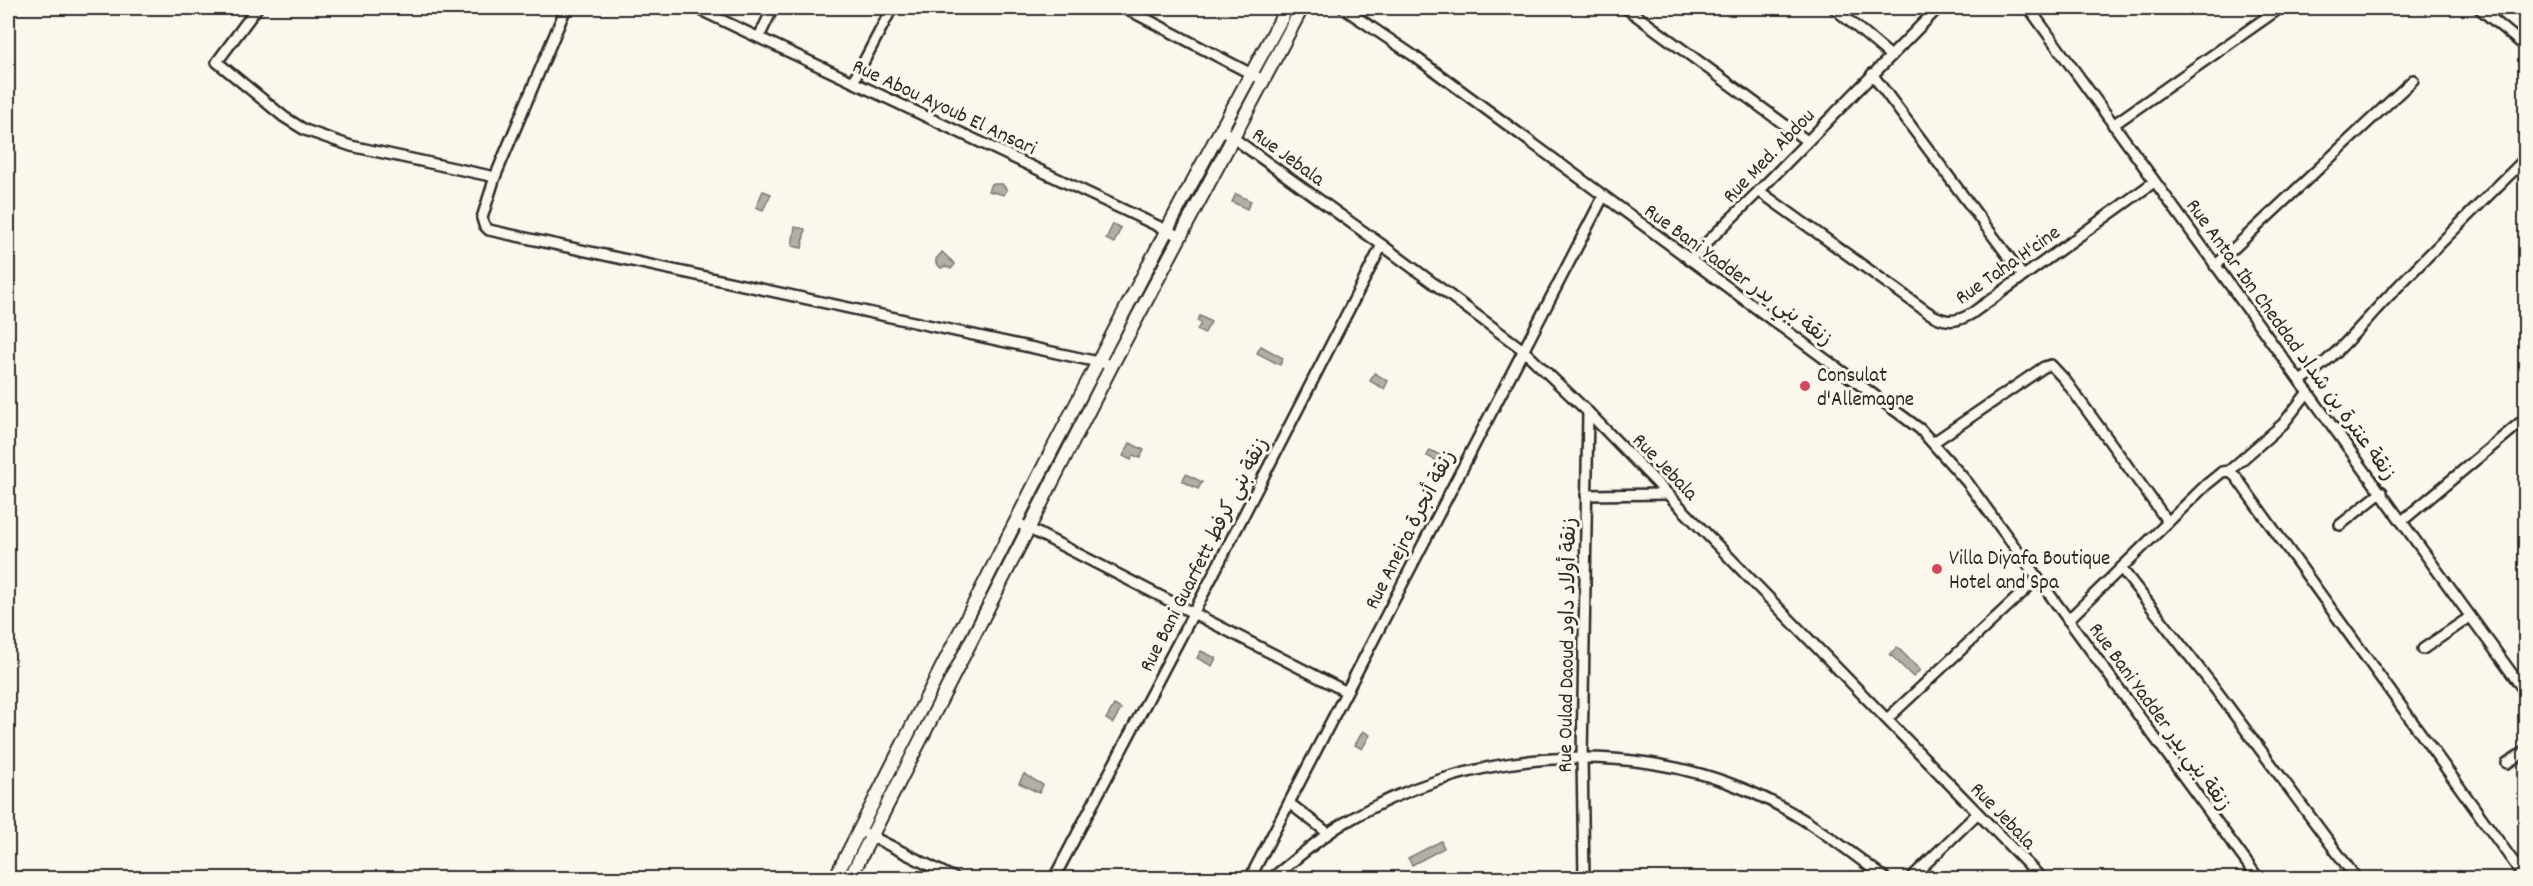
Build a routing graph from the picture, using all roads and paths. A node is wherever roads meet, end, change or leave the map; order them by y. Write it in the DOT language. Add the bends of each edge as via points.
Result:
graph roads {
  1 [pos="257,8"];
  2 [pos="566,8"];
  3 [pos="696,8"];
  4 [pos="773,8"];
  5 [pos="892,8"];
  6 [pos="1125,8"];
  7 [pos="1287,8"];
  8 [pos="1302,8"];
  9 [pos="1343,8"];
  10 [pos="1626,8"];
  11 [pos="1834,8"];
  12 [pos="1938,8"];
  13 [pos="2029,8"];
  14 [pos="2280,8"];
  15 [pos="2479,8"];
  16 [pos="759,37"];
  17 [pos="2526,47"];
  18 [pos="1891,56"];
  19 [pos="1251,74"];
  20 [pos="1872,74"];
  21 [pos="1263,80"];
  22 [pos="2413,80"];
  23 [pos="853,82"];
  24 [pos="2113,125"];
  25 [pos="1221,129"];
  26 [pos="1232,137"];
  27 [pos="1807,141"];
  28 [pos="2526,158"];
  29 [pos="495,177"];
  30 [pos="2154,182"];
  31 [pos="1759,191"];
  32 [pos="1603,197"];
  33 [pos="1167,230"];
  34 [pos="1179,236"];
  35 [pos="1382,244"];
  36 [pos="1689,260"];
  37 [pos="2215,266"];
  38 [pos="2023,276"];
  39 [pos="1522,349"];
  40 [pos="1099,361"];
  41 [pos="1112,365"];
  42 [pos="2300,381"];
  43 [pos="2308,392"];
  44 [pos="1588,412"];
  45 [pos="2525,418"];
  46 [pos="1934,442"];
  47 [pos="2229,471"];
  48 [pos="2382,492"];
  49 [pos="1668,494"];
  50 [pos="1586,495"];
  51 [pos="2402,521"];
  52 [pos="1016,522"];
  53 [pos="2168,522"];
  54 [pos="2340,525"];
  55 [pos="1028,528"];
  56 [pos="2121,568"];
  57 [pos="2037,579"];
  58 [pos="1194,612"];
  59 [pos="2470,617"];
  60 [pos="2068,620"];
  61 [pos="2423,649"];
  62 [pos="1345,691"];
  63 [pos="2526,693"];
  64 [pos="1887,719"];
  65 [pos="2526,751"];
  66 [pos="1582,757"];
  67 [pos="2507,763"];
  68 [pos="1288,802"];
  69 [pos="1977,814"];
  70 [pos="859,830"];
  71 [pos="1328,833"];
  72 [pos="872,836"];
  73 [pos="835,879"];
  74 [pos="850,879"];
  75 [pos="954,879"];
  76 [pos="1054,879"];
  77 [pos="1250,879"];
  78 [pos="1272,879"];
  79 [pos="1584,879"];
  80 [pos="1885,879"];
  81 [pos="1911,879"];
  82 [pos="2041,879"];
  83 [pos="2258,879"];
  84 [pos="2356,879"];
  85 [pos="2525,879"];
  1 -- 29 [label="street" via="217,62 284,117 305,130 351,146"];
  2 -- 29 [label="street"];
  3 -- 16 [label="street, Rue Abou Ayoub El Ansari"];
  4 -- 16 [label="street"];
  5 -- 23 [label="street"];
  6 -- 19 [label="street"];
  7 -- 19 [label="street"];
  8 -- 21 [label="street"];
  9 -- 32 [label="street, Rue Bani Yadder زنقة بني يدر"];
  10 -- 27 [label="street"];
  11 -- 18 [label="street"];
  12 -- 18 [label="street, Rue Med. Abdou"];
  13 -- 24 [label="street, Rue Antar Ibn Cheddad زنقة عنترة بن شداد"];
  14 -- 24 [label="street"];
  15 -- 17 [label="street"];
  16 -- 23 [label="street, Rue Abou Ayoub El Ansari"];
  18 -- 20 [label="street, Rue Med. Abdou"];
  19 -- 21 [label="street"];
  19 -- 25 [label="street"];
  20 -- 27 [label="street, Rue Med. Abdou"];
  20 -- 38 [label="street"];
  21 -- 26 [label="street"];
  22 -- 37 [label="street"];
  23 -- 33 [label="street, Rue Abou Ayoub El Ansari"];
  24 -- 30 [label="street, Rue Antar Ibn Cheddad زنقة عنترة بن شداد"];
  25 -- 26 [label="street, Rue Jebala"];
  25 -- 33 [label="street"];
  26 -- 34 [label="street"];
  26 -- 35 [label="street, Rue Jebala"];
  27 -- 31 [label="street, Rue Med. Abdou"];
  28 -- 42 [label="street" via="2351,338"];
  29 -- 40 [label="street" via="482,218 489,231"];
  30 -- 37 [label="street, Rue Antar Ibn Cheddad زنقة عنترة بن شداد"];
  30 -- 38 [label="street, Rue Taha H'cine"];
  31 -- 36 [label="street, Rue Med. Abdou"];
  31 -- 38 [label="street, Rue Taha H'cine" via="1942,320 1966,317"];
  32 -- 36 [label="street, Rue Bani Yadder زنقة بني يدر"];
  32 -- 39 [label="street, Rue Anejra زنقة أنجرة"];
  33 -- 34 [label="street, Rue Abou Ayoub El Ansari"];
  33 -- 40 [label="street"];
  34 -- 41 [label="street"];
  35 -- 39 [label="street, Rue Jebala"];
  35 -- 58 [label="street, Rue Bani Guarfett زنقة بني كرفط"];
  36 -- 46 [label="street, Rue Bani Yadder زنقة بني يدر" via="1901,413"];
  37 -- 42 [label="street, Rue Antar Ibn Cheddad زنقة عنترة بن شداد"];
  39 -- 44 [label="street, Rue Jebala"];
  39 -- 62 [label="street, Rue Anejra زنقة أنجرة"];
  40 -- 41 [label="street"];
  40 -- 52 [label="street"];
  41 -- 55 [label="street"];
  42 -- 43 [label="street, Rue Antar Ibn Cheddad زنقة عنترة بن شداد"];
  43 -- 47 [label="street" via="2283,424"];
  43 -- 48 [label="street, Rue Antar Ibn Cheddad زنقة عنترة بن شداد"];
  44 -- 49 [label="street, Rue Jebala"];
  44 -- 50 [label="street, Rue Oulad Daoud زنقة أولاد داود"];
  45 -- 51 [label="street"];
  46 -- 53 [label="street" via="2052,365"];
  46 -- 57 [label="street, Rue Bani Yadder زنقة بني يدر"];
  47 -- 53 [label="street" via="2213,479"];
  47 -- 85 [label="street"];
  48 -- 51 [label="street, Rue Antar Ibn Cheddad زنقة عنترة بن شداد"];
  48 -- 54 [label="street"];
  49 -- 50 [label="street"];
  49 -- 64 [label="street, Rue Jebala"];
  50 -- 66 [label="street, Rue Oulad Daoud زنقة أولاد داود"];
  51 -- 59 [label="street, Rue Antar Ibn Cheddad زنقة عنترة بن شداد"];
  52 -- 55 [label="street"];
  52 -- 70 [label="street"];
  53 -- 56 [label="street"];
  55 -- 58 [label="street"];
  55 -- 72 [label="street"];
  56 -- 60 [label="street"];
  56 -- 84 [label="street"];
  57 -- 60 [label="street, Rue Bani Yadder زنقة بني يدر"];
  57 -- 64 [label="street"];
  58 -- 62 [label="street"];
  58 -- 76 [label="street, Rue Bani Guarfett زنقة بني كرفط"];
  59 -- 61 [label="street"];
  59 -- 63 [label="street, Rue Antar Ibn Cheddad زنقة عنترة بن شداد"];
  60 -- 83 [label="street, Rue Bani Yadder زنقة بني يدر"];
  62 -- 68 [label="street, Rue Anejra زنقة أنجرة"];
  64 -- 69 [label="street, Rue Jebala"];
  65 -- 67 [label="street"];
  66 -- 71 [label="street" via="1465,772 1362,813"];
  66 -- 79 [label="street, Rue Oulad Daoud زنقة أولاد داود"];
  66 -- 80 [label="street" via="1634,760 1708,777 1751,792 1806,822"];
  68 -- 71 [label="street"];
  68 -- 77 [label="street, Rue Anejra زنقة أنجرة"];
  69 -- 81 [label="street"];
  69 -- 82 [label="street, Rue Jebala"];
  70 -- 72 [label="street"];
  70 -- 73 [label="street"];
  71 -- 78 [label="street"];
  72 -- 74 [label="street"];
  72 -- 75 [label="street"];
}
